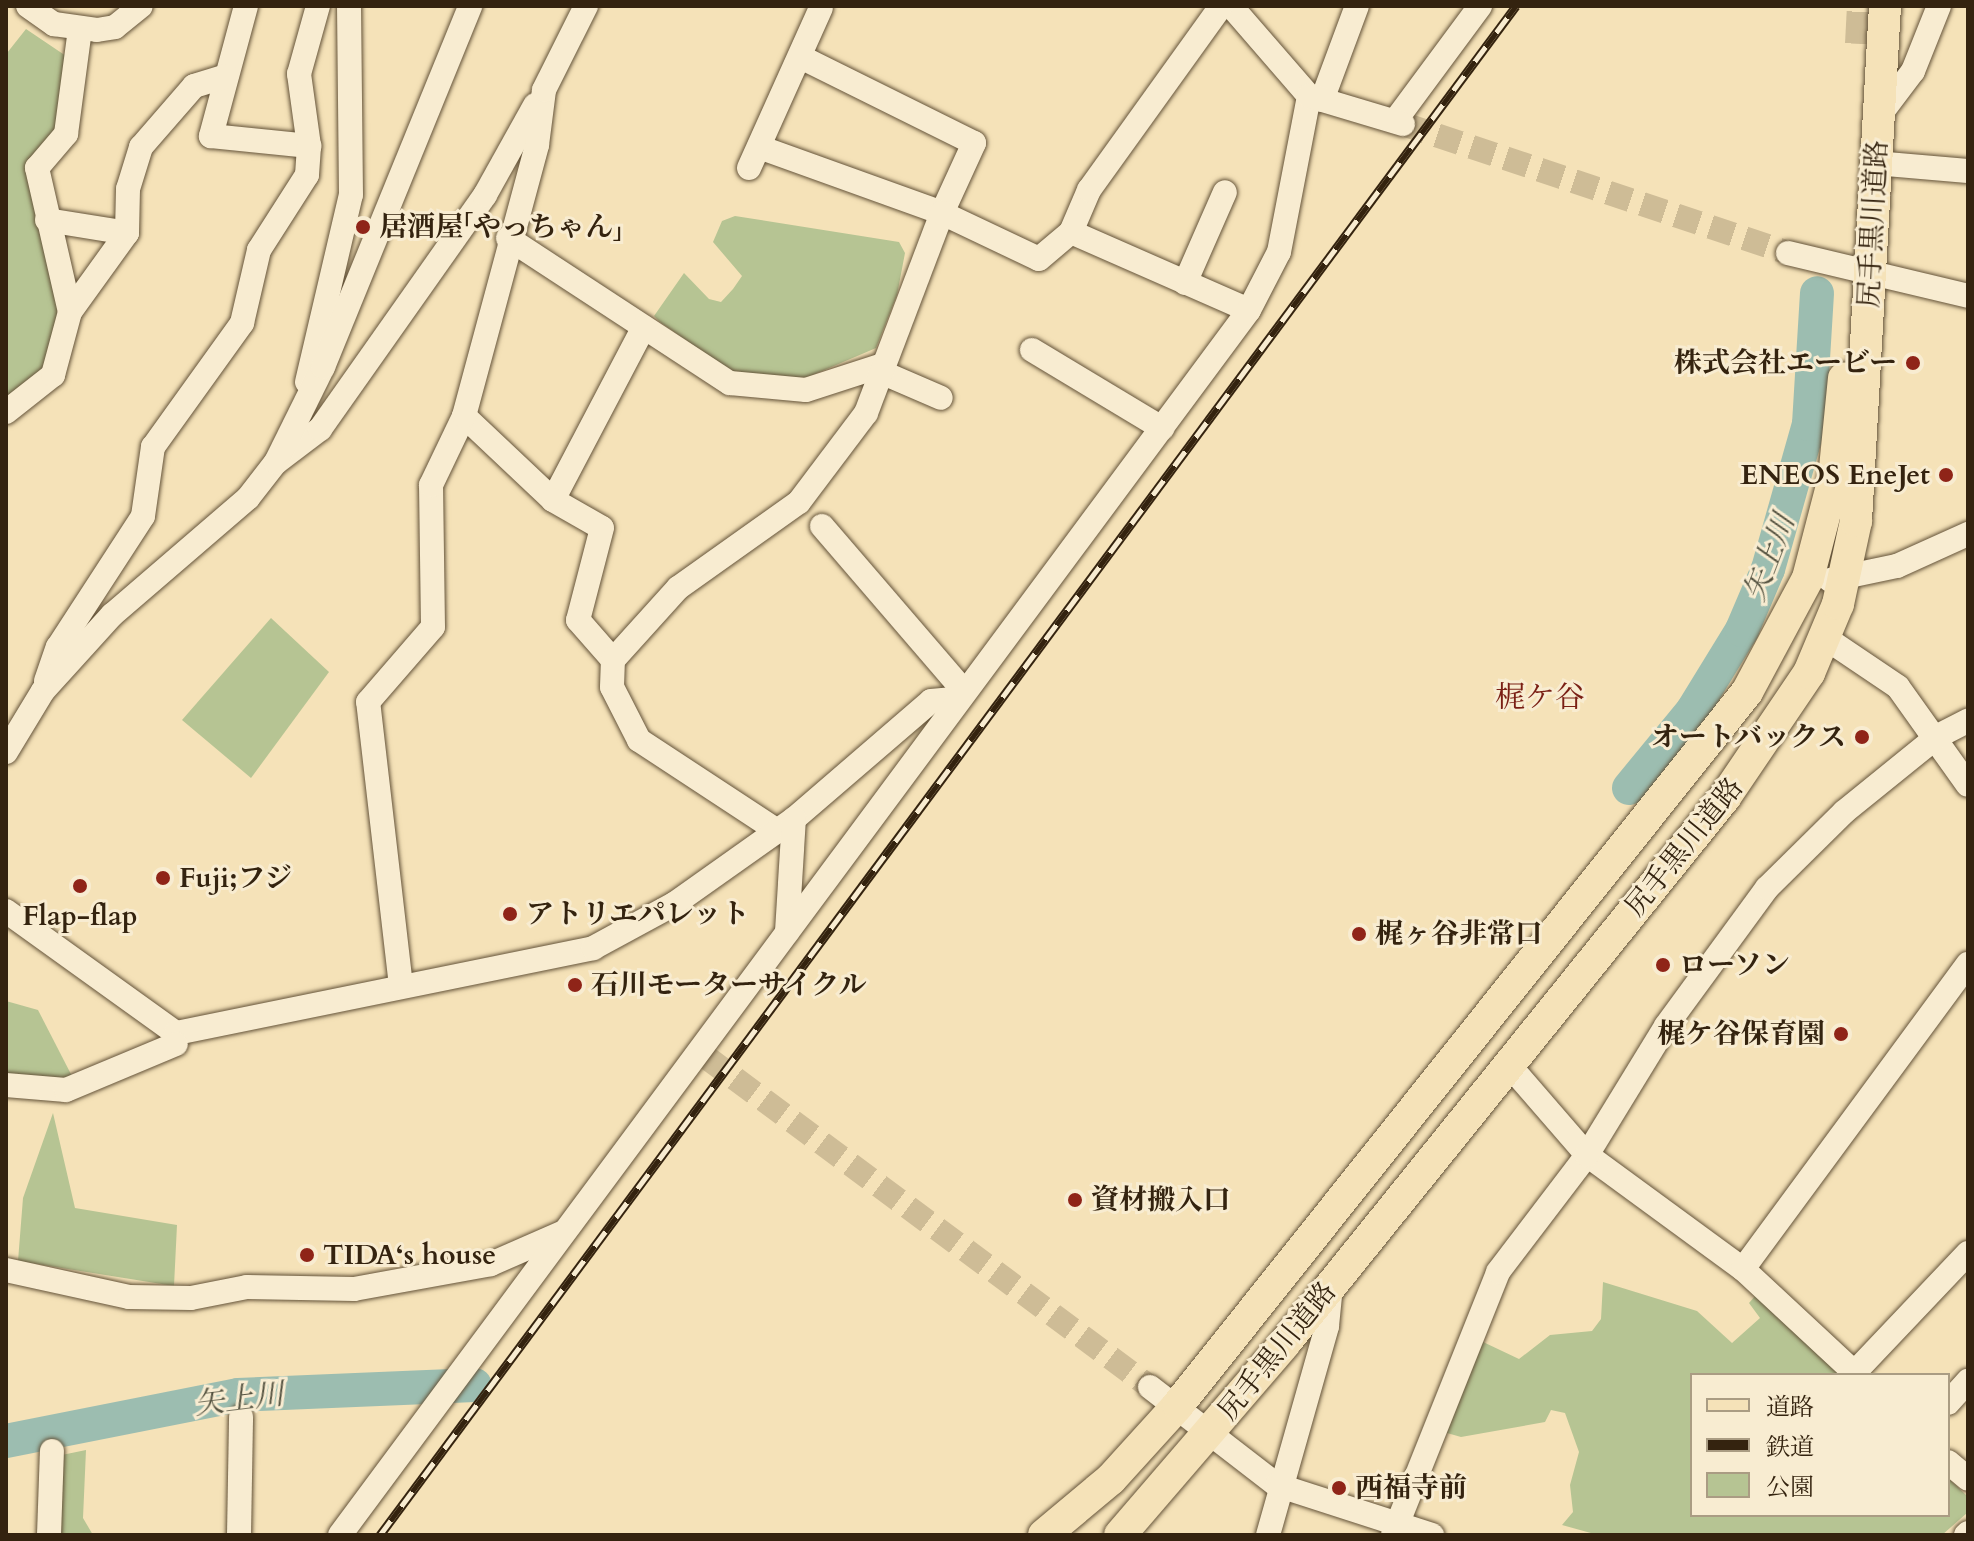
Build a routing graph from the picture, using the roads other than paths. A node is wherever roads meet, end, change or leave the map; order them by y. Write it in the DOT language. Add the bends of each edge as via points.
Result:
graph roads {
  1 [pos="28,6"];
  2 [pos="141,6"];
  3 [pos="246,6"];
  4 [pos="318,6"];
  5 [pos="349,6"];
  6 [pos="470,6"];
  7 [pos="586,6"];
  8 [pos="1221,6"];
  9 [pos="1231,6"];
  10 [pos="1357,6"];
  11 [pos="1480,6"];
  12 [pos="1885,6"];
  13 [pos="1939,6"];
  14 [pos="821,8"];
  15 [pos="80,29"];
  16 [pos="1861,44"];
  17 [pos="801,57"];
  18 [pos="227,76"];
  19 [pos="544,90"];
  20 [pos="1316,98"];
  21 [pos="1879,116"];
  22 [pos="309,146"];
  23 [pos="1875,163"];
  24 [pos="1968,171"];
  25 [pos="1225,192"];
  26 [pos="942,213"];
  27 [pos="47,220"];
  28 [pos="1071,232"];
  29 [pos="127,233"];
  30 [pos="508,238"];
  31 [pos="1788,253"];
  32 [pos="1860,270"];
  33 [pos="1185,283"];
  34 [pos="1968,296"];
  35 [pos="1249,310"];
  36 [pos="70,312"];
  37 [pos="644,327"];
  38 [pos="1032,350"];
  39 [pos="882,368"];
  40 [pos="941,398"];
  41 [pos="305,402"];
  42 [pos="6,412"];
  43 [pos="464,416"];
  44 [pos="1162,428"];
  45 [pos="276,462"];
  46 [pos="553,500"];
  47 [pos="822,526"];
  48 [pos="1968,534"];
  49 [pos="1808,578"];
  50 [pos="1845,581"];
  51 [pos="1824,637"];
  52 [pos="613,660"];
  53 [pos="43,691"];
  54 [pos="959,694"];
  55 [pos="1968,721"];
  56 [pos="1938,736"];
  57 [pos="6,752"];
  58 [pos="1968,785"];
  59 [pos="785,825"];
  60 [pos="6,911"];
  61 [pos="787,932"];
  62 [pos="1968,964"];
  63 [pos="401,986"];
  64 [pos="176,1044"];
  65 [pos="1509,1065"];
  66 [pos="6,1085"];
  67 [pos="1587,1155"];
  68 [pos="564,1232"];
  69 [pos="1968,1253"];
  70 [pos="1743,1269"];
  71 [pos="6,1270"];
  72 [pos="1331,1286"];
  73 [pos="1855,1373"];
  74 [pos="1857,1373"];
  75 [pos="1968,1381"];
  76 [pos="1150,1387"];
  77 [pos="1950,1401"];
  78 [pos="1178,1405"];
  79 [pos="241,1417"];
  80 [pos="1211,1433"];
  81 [pos="52,1451"];
  82 [pos="1950,1464"];
  83 [pos="1968,1479"];
  84 [pos="1277,1485"];
  85 [pos="1395,1530"];
  86 [pos="49,1535"];
  87 [pos="239,1535"];
  88 [pos="340,1535"];
  89 [pos="1044,1535"];
  90 [pos="1120,1535"];
  91 [pos="1268,1535"];
  92 [pos="1432,1535"];
  1 -- 15 [label="street" via="54,24"];
  2 -- 15 [label="street" via="115,27"];
  3 -- 18 [label="street"];
  4 -- 22 [label="street" via="299,74"];
  5 -- 41 [label="street" via="351,195"];
  6 -- 41 [label="street"];
  7 -- 19 [label="street"];
  8 -- 28 [label="street" via="1089,190"];
  9 -- 20 [label="street"];
  10 -- 20 [label="street"];
  11 -- 20 [label="street" via="1399,122"];
  12 -- 21 [label="main road, 尻手黒川道路"];
  13 -- 21 [label="street" via="1913,71"];
  14 -- 17 [label="street"];
  15 -- 27 [label="street" via="66,134 37,168"];
  16 -- 32 [label="main road, 尻手黒川道路"];
  17 -- 26 [label="street" via="974,143"];
  17 -- 26 [label="street" via="754,158"];
  18 -- 22 [label="street" via="211,136"];
  18 -- 29 [label="street" via="194,86 141,147 128,189"];
  19 -- 30 [label="street" via="537,145"];
  19 -- 45 [label="street" via="499,174 320,429"];
  20 -- 35 [label="street" via="1279,252"];
  21 -- 23 [label="main road, 尻手黒川道路"];
  22 -- 53 [label="street" via="307,175 259,250 242,323 153,447 143,516 58,647"];
  23 -- 24 [label="street"];
  23 -- 32 [label="main road, 尻手黒川道路"];
  25 -- 33 [label="street"];
  26 -- 28 [label="street" via="1039,259"];
  26 -- 39 [label="street"];
  27 -- 29 [label="street"];
  27 -- 36 [label="street"];
  28 -- 33 [label="street"];
  29 -- 36 [label="street"];
  30 -- 37 [label="street"];
  30 -- 43 [label="street"];
  31 -- 32 [label="street"];
  32 -- 34 [label="street"];
  32 -- 49 [label="main road, 尻手黒川道路" via="1834,478"];
  32 -- 50 [label="main road, 尻手黒川道路" via="1860,486"];
  33 -- 35 [label="street"];
  35 -- 44 [label="street"];
  36 -- 42 [label="street" via="53,375"];
  37 -- 39 [label="street" via="730,383 806,390"];
  37 -- 46 [label="street"];
  38 -- 44 [label="street"];
  39 -- 40 [label="street"];
  39 -- 52 [label="street" via="866,413 799,502 678,588"];
  41 -- 45 [label="street"];
  43 -- 46 [label="street"];
  43 -- 63 [label="street" via="431,485 433,627 368,702"];
  44 -- 54 [label="street"];
  45 -- 53 [label="street" via="248,498 143,584"];
  46 -- 52 [label="street" via="602,528 578,620"];
  47 -- 54 [label="street"];
  48 -- 50 [label="street"];
  49 -- 50 [label="street"];
  49 -- 78 [label="main road, 尻手黒川道路" via="1747,692"];
  50 -- 51 [label="main road, 尻手黒川道路"];
  51 -- 56 [label="street" via="1898,687"];
  51 -- 65 [label="main road, 尻手黒川道路" via="1778,727"];
  52 -- 59 [label="street" via="612,687 639,740"];
  53 -- 57 [label="street"];
  54 -- 59 [label="street" via="931,701"];
  54 -- 61 [label="street"];
  55 -- 56 [label="street"];
  56 -- 58 [label="street"];
  56 -- 67 [label="street" via="1844,812 1767,888 1666,1026"];
  59 -- 61 [label="street"];
  59 -- 63 [label="street" via="674,904 593,948"];
  60 -- 63 [label="street" via="176,1033"];
  61 -- 68 [label="street" via="702,1055"];
  62 -- 70 [label="street"];
  64 -- 66 [label="street" via="66,1090"];
  65 -- 67 [label="street"];
  65 -- 72 [label="main road, 尻手黒川道路"];
  67 -- 70 [label="street"];
  67 -- 85 [label="street" via="1498,1272"];
  68 -- 71 [label="street" via="491,1264 354,1289 247,1287 191,1298 129,1297"];
  68 -- 88 [label="street"];
  69 -- 74 [label="street"];
  70 -- 73 [label="street"];
  72 -- 80 [label="main road, 尻手黒川道路"];
  72 -- 84 [label="street" via="1327,1326"];
  75 -- 77 [label="street"];
  76 -- 78 [label="street"];
  78 -- 80 [label="street"];
  78 -- 89 [label="main road, 尻手黒川道路" via="1111,1479"];
  79 -- 87 [label="street"];
  80 -- 84 [label="street"];
  80 -- 90 [label="main road, 尻手黒川道路"];
  81 -- 86 [label="street"];
  82 -- 83 [label="street"];
  84 -- 85 [label="street"];
  84 -- 91 [label="street"];
  85 -- 92 [label="street"];
}
